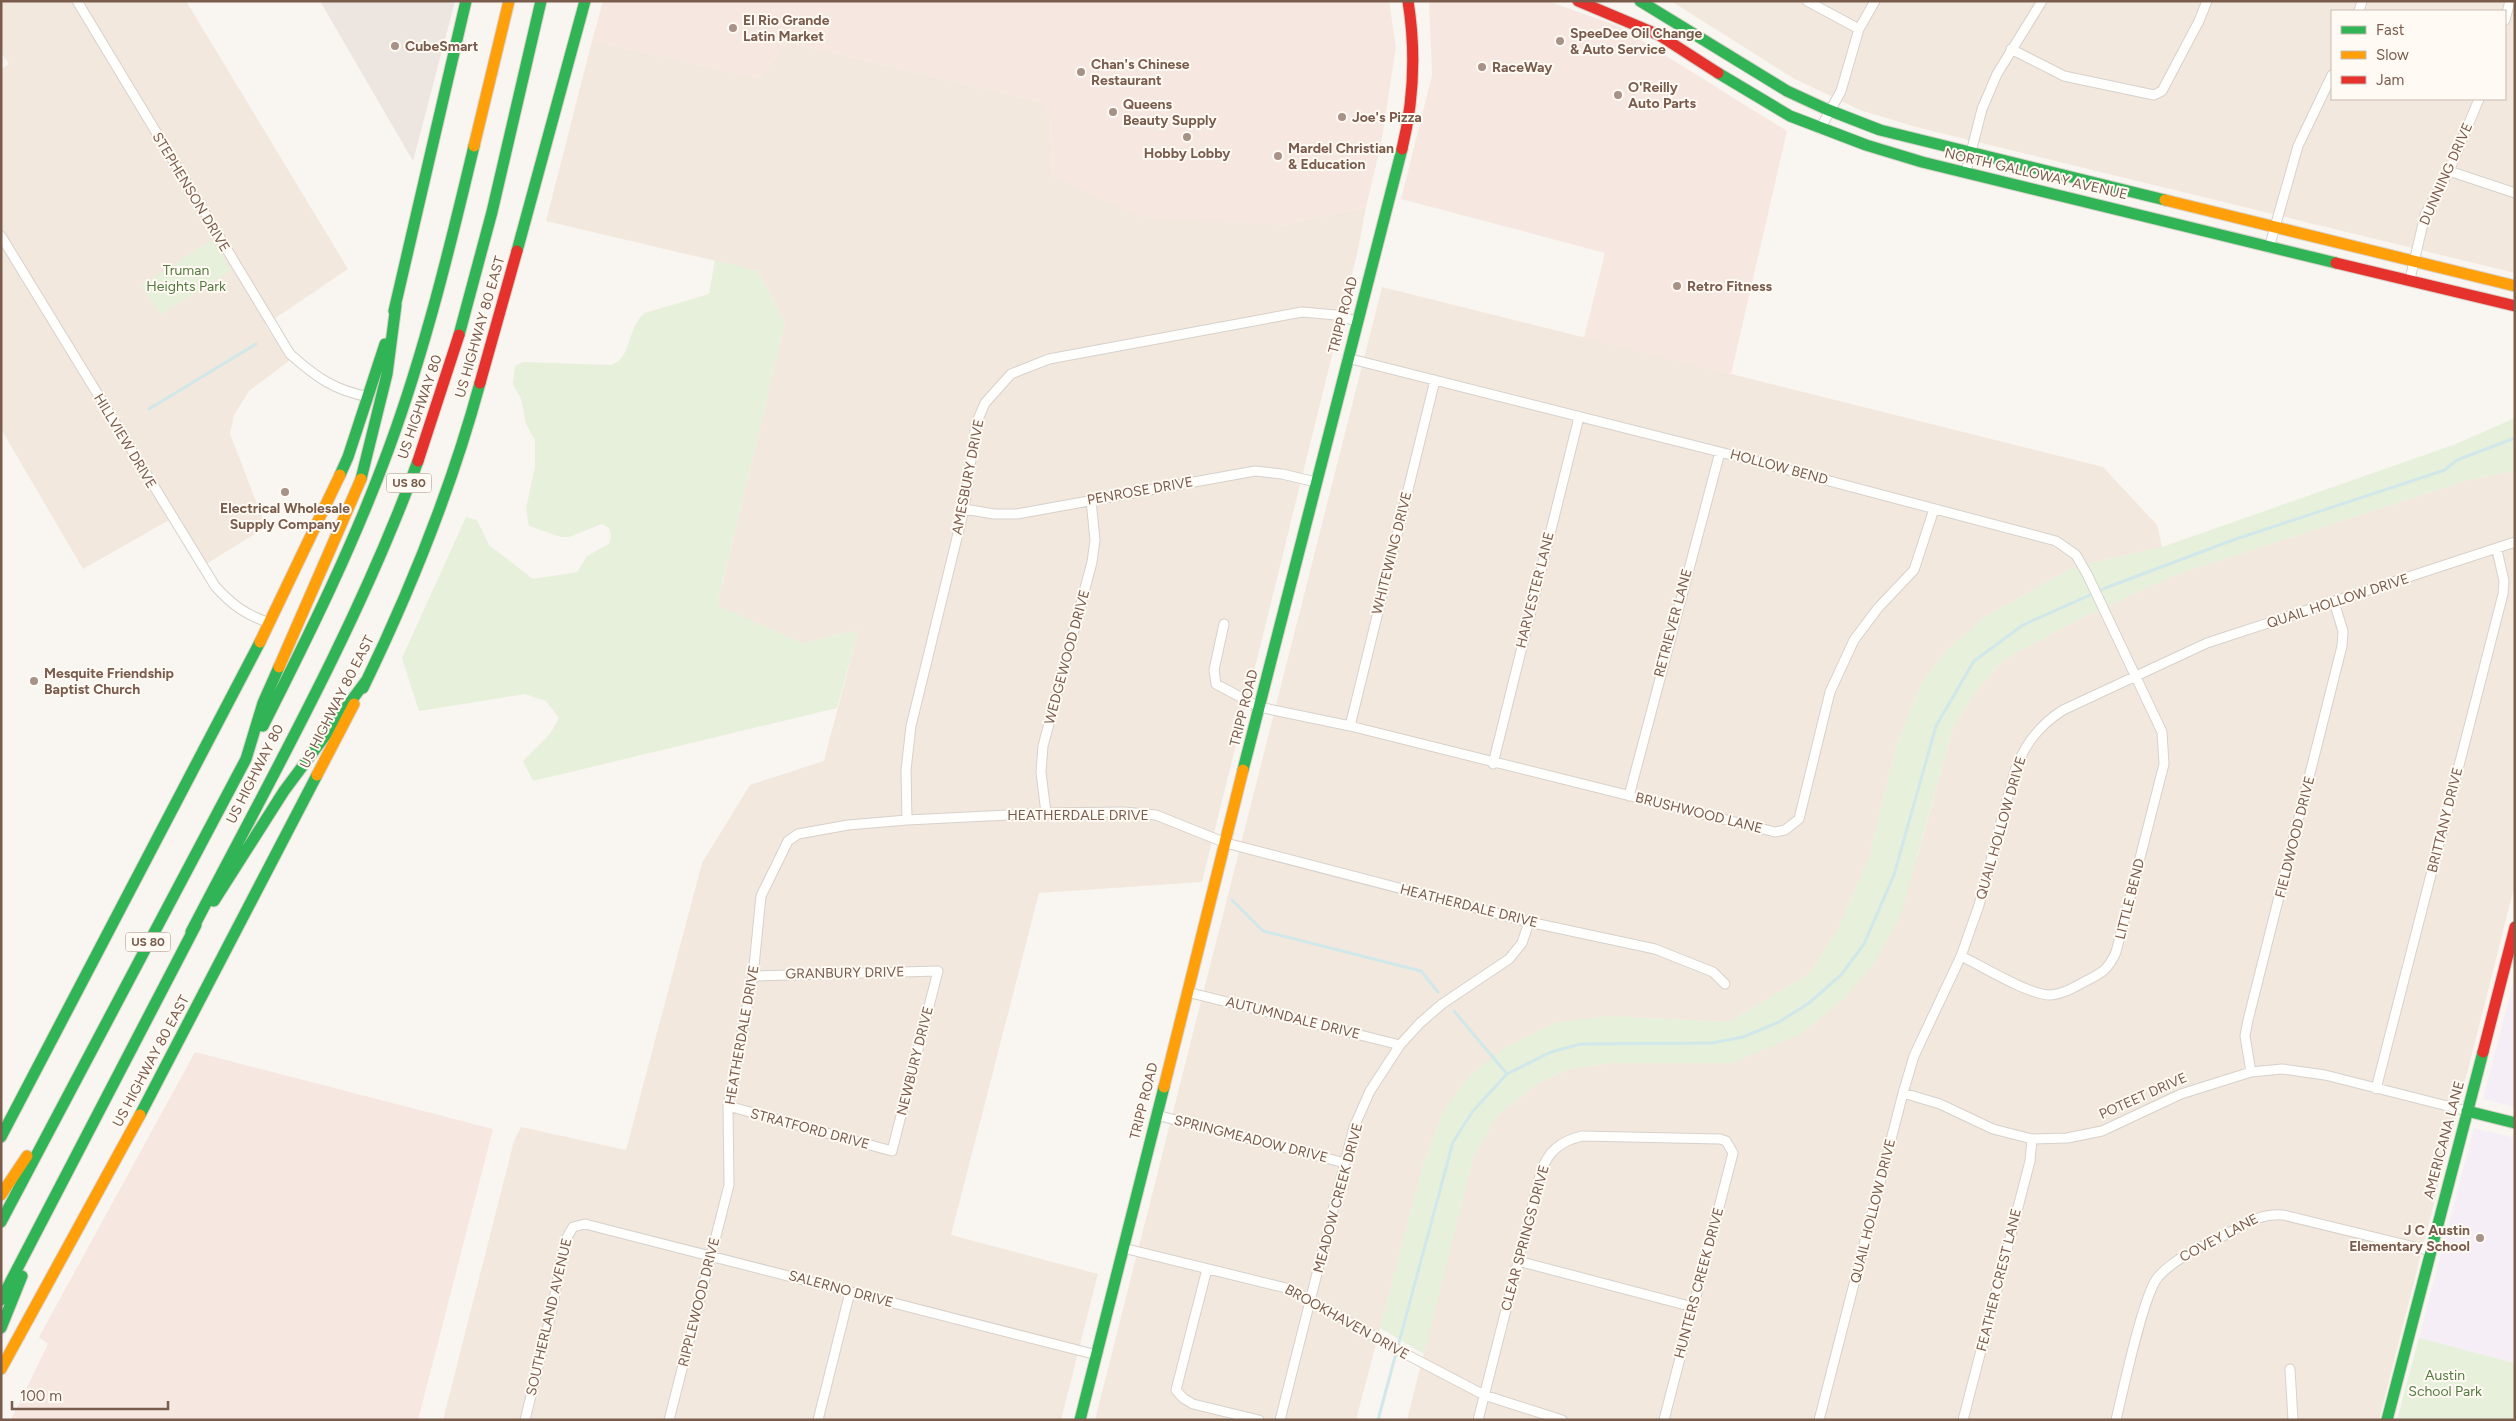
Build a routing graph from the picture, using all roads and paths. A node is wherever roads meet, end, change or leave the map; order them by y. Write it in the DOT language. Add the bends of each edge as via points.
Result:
graph roads {
  1 [pos="77,1"];
  2 [pos="466,1"];
  3 [pos="509,1"];
  4 [pos="541,1"];
  5 [pos="586,1"];
  6 [pos="1408,1"];
  7 [pos="1414,1"];
  8 [pos="1578,1"];
  9 [pos="1640,1"];
  10 [pos="1808,1"];
  11 [pos="1875,1"];
  12 [pos="2042,1"];
  13 [pos="2207,1"];
  14 [pos="2510,1"];
  15 [pos="2506,16"];
  16 [pos="1411,23"];
  17 [pos="1859,28"];
  18 [pos="1704,38"];
  19 [pos="2012,49"];
  20 [pos="1692,56"];
  21 [pos="2331,77"];
  22 [pos="2479,100"];
  23 [pos="1830,112"];
  24 [pos="1820,129"];
  25 [pos="1970,152"];
  26 [pos="2449,171"];
  27 [pos="1966,172"];
  28 [pos="2515,193"];
  29 [pos="2274,228"];
  30 [pos="1,236"];
  31 [pos="2269,248"];
  32 [pos="2414,262"];
  33 [pos="2410,279"];
  34 [pos="2515,286"];
  35 [pos="396,306"];
  36 [pos="2515,306"];
  37 [pos="1356,321"];
  38 [pos="1347,358"];
  39 [pos="1435,380"];
  40 [pos="369,397"];
  41 [pos="1579,417"];
  42 [pos="1720,452"];
  43 [pos="1316,482"];
  44 [pos="1090,500"];
  45 [pos="964,508"];
  46 [pos="1934,509"];
  47 [pos="2515,542"];
  48 [pos="2496,550"];
  49 [pos="2334,602"];
  50 [pos="270,623"];
  51 [pos="1224,624"];
  52 [pos="2136,675"];
  53 [pos="366,681"];
  54 [pos="1259,707"];
  55 [pos="1350,726"];
  56 [pos="246,759"];
  57 [pos="1493,764"];
  58 [pos="1629,796"];
  59 [pos="1046,813"];
  60 [pos="907,820"];
  61 [pos="1226,843"];
  62 [pos="1529,922"];
  63 [pos="2515,926"];
  64 [pos="191,932"];
  65 [pos="1961,956"];
  66 [pos="938,971"];
  67 [pos="753,976"];
  68 [pos="1725,984"];
  69 [pos="1187,992"];
  70 [pos="1400,1045"];
  71 [pos="2251,1072"];
  72 [pos="2376,1089"];
  73 [pos="1903,1093"];
  74 [pos="728,1106"];
  75 [pos="2467,1111"];
  76 [pos="1156,1116"];
  77 [pos="2515,1123"];
  78 [pos="52,1126"];
  79 [pos="1,1138"];
  80 [pos="2032,1139"];
  81 [pos="1731,1146"];
  82 [pos="892,1151"];
  83 [pos="1345,1163"];
  84 [pos="729,1185"];
  85 [pos="1,1195"];
  86 [pos="1,1222"];
  87 [pos="585,1224"];
  88 [pos="30,1245"];
  89 [pos="1123,1248"];
  90 [pos="2431,1251"];
  91 [pos="711,1255"];
  92 [pos="1518,1261"];
  93 [pos="1207,1269"];
  94 [pos="850,1292"];
  95 [pos="1,1300"];
  96 [pos="1311,1300"];
  97 [pos="1693,1307"];
  98 [pos="1,1328"];
  99 [pos="1097,1354"];
  100 [pos="1,1369"];
  101 [pos="2290,1369"];
  102 [pos="1484,1396"];
  103 [pos="525,1420"];
  104 [pos="669,1420"];
  105 [pos="818,1420"];
  106 [pos="1080,1420"];
  107 [pos="1260,1420"];
  108 [pos="1280,1420"];
  109 [pos="1478,1420"];
  110 [pos="1562,1420"];
  111 [pos="1664,1420"];
  112 [pos="1819,1420"];
  113 [pos="1963,1420"];
  114 [pos="2116,1420"];
  115 [pos="2293,1420"];
  116 [pos="2387,1420"];
  1 -- 40 [label="street, STEPHENSON DRIVE" via="290,354 316,377 334,387"];
  2 -- 35 [label="main road"];
  3 -- 56 [label="main road, US HIGHWAY 80 / US 80" via="437,295 404,406 342,566"];
  4 -- 64 [label="main road, US HIGHWAY 80 / US 80" via="466,312 427,437 396,518 352,616"];
  5 -- 53 [label="main road, US HIGHWAY 80 EAST" via="472,413 438,519 396,620"];
  6 -- 16 [label="main road, TRIPP ROAD"];
  7 -- 16 [label="main road"];
  8 -- 20 [label="main road, NORTH GALLOWAY AVENUE" via="1637,25"];
  9 -- 18 [label="main road, NORTH GALLOWAY AVENUE"];
  10 -- 17 [label="street"];
  11 -- 17 [label="street"];
  12 -- 19 [label="street"];
  13 -- 19 [label="street" via="2162,91 2154,95 2064,76"];
  14 -- 15 [label="street"];
  16 -- 37 [label="main road, TRIPP ROAD" via="1414,51 1411,109"];
  17 -- 23 [label="street" via="1841,91"];
  18 -- 20 [label="main road"];
  18 -- 23 [label="main road, NORTH GALLOWAY AVENUE" via="1774,84"];
  19 -- 25 [label="street" via="1982,109"];
  20 -- 24 [label="main road, NORTH GALLOWAY AVENUE" via="1759,99"];
  21 -- 29 [label="street" via="2298,146"];
  22 -- 26 [label="street, DUNNING DRIVE"];
  23 -- 24 [label="street"];
  23 -- 25 [label="main road, NORTH GALLOWAY AVENUE" via="1880,130"];
  24 -- 27 [label="main road, NORTH GALLOWAY AVENUE" via="1875,148"];
  25 -- 27 [label="street"];
  25 -- 29 [label="main road, NORTH GALLOWAY AVENUE"];
  26 -- 28 [label="street"];
  26 -- 32 [label="street, DUNNING DRIVE" via="2425,215"];
  27 -- 31 [label="main road, NORTH GALLOWAY AVENUE"];
  29 -- 31 [label="street"];
  29 -- 32 [label="main road, NORTH GALLOWAY AVENUE"];
  30 -- 50 [label="street, HILLVIEW DRIVE" via="215,586 232,604"];
  31 -- 33 [label="main road, NORTH GALLOWAY AVENUE"];
  32 -- 33 [label="street, DUNNING DRIVE"];
  32 -- 34 [label="main road, NORTH GALLOWAY AVENUE"];
  33 -- 36 [label="main road, NORTH GALLOWAY AVENUE"];
  35 -- 40 [label="main road"];
  35 -- 56 [label="main road" via="387,374 365,470 263,703"];
  37 -- 38 [label="main road, TRIPP ROAD"];
  37 -- 45 [label="street, AMESBURY DRIVE" via="1336,315 1302,312 1049,359 1011,374 985,403 976,424"];
  38 -- 39 [label="street, HOLLOW BEND"];
  38 -- 43 [label="main road, TRIPP ROAD"];
  39 -- 41 [label="street, HOLLOW BEND"];
  39 -- 55 [label="street, WHITEWING DRIVE"];
  40 -- 50 [label="main road" via="345,464"];
  41 -- 42 [label="street, HOLLOW BEND"];
  41 -- 57 [label="street, HARVESTER LANE"];
  42 -- 46 [label="street, HOLLOW BEND"];
  42 -- 58 [label="street, RETRIEVER LANE"];
  43 -- 44 [label="street, PENROSE DRIVE" via="1256,471"];
  43 -- 54 [label="main road, TRIPP ROAD"];
  44 -- 45 [label="street, PENROSE DRIVE" via="1017,514 994,514"];
  44 -- 59 [label="street, WEDGEWOOD DRIVE" via="1095,540 1092,562 1044,746 1041,772"];
  45 -- 60 [label="street, AMESBURY DRIVE" via="910,726 906,770"];
  46 -- 52 [label="street, HOLLOW BEND" via="2056,541 2076,555"];
  46 -- 58 [label="street, BRUSHWOOD LANE" via="1914,570 1878,608 1854,640 1834,683 1799,819 1793,826 1775,832"];
  47 -- 48 [label="street, QUAIL HOLLOW DRIVE"];
  48 -- 49 [label="street, QUAIL HOLLOW DRIVE"];
  48 -- 72 [label="street, BRITTANY DRIVE" via="2504,581 2503,594"];
  49 -- 52 [label="street, QUAIL HOLLOW DRIVE" via="2207,643"];
  49 -- 71 [label="street, FIELDWOOD DRIVE" via="2343,631 2342,646 2248,1020 2245,1036"];
  50 -- 79 [label="main road"];
  51 -- 54 [label="street, BRUSHWOOD LANE" via="1214,670 1216,684"];
  52 -- 65 [label="street, QUAIL HOLLOW DRIVE" via="2063,710 2033,735 2020,754 1979,905"];
  52 -- 65 [label="street, LITTLE BEND" via="2162,732 2164,764 2110,967 2067,991 2049,995 2031,991"];
  53 -- 64 [label="main road" via="311,751 231,880"];
  53 -- 100 [label="main road, US HIGHWAY 80 EAST" via="154,1090"];
  54 -- 55 [label="street, BRUSHWOOD LANE"];
  54 -- 61 [label="main road, TRIPP ROAD"];
  55 -- 57 [label="street, BRUSHWOOD LANE"];
  56 -- 78 [label="main road, US 80"];
  57 -- 58 [label="street, BRUSHWOOD LANE"];
  59 -- 60 [label="street, HEATHERDALE DRIVE"];
  59 -- 61 [label="street, HEATHERDALE DRIVE" via="1156,815"];
  60 -- 67 [label="street, HEATHERDALE DRIVE" via="825,829 798,834 788,841 762,896"];
  61 -- 62 [label="street, HEATHERDALE DRIVE"];
  61 -- 69 [label="main road, TRIPP ROAD"];
  62 -- 68 [label="street, HEATHERDALE DRIVE" via="1655,949 1713,972"];
  62 -- 70 [label="street, MEADOW CREEK DRIVE" via="1522,943 1510,960 1442,1004"];
  63 -- 75 [label="main road, AMERICANA LANE"];
  64 -- 88 [label="main road, US 80"];
  65 -- 73 [label="street, QUAIL HOLLOW DRIVE" via="1914,1056"];
  66 -- 67 [label="street, GRANBURY DRIVE"];
  66 -- 82 [label="street, NEWBURY DRIVE"];
  67 -- 74 [label="street, HEATHERDALE DRIVE"];
  69 -- 70 [label="street, AUTUMNDALE DRIVE"];
  69 -- 76 [label="main road, TRIPP ROAD"];
  70 -- 83 [label="street, MEADOW CREEK DRIVE" via="1354,1127"];
  71 -- 72 [label="street, POTEET DRIVE" via="2282,1069 2325,1075"];
  71 -- 80 [label="street, POTEET DRIVE" via="2181,1094 2102,1131 2067,1138"];
  72 -- 75 [label="street, POTEET DRIVE"];
  73 -- 80 [label="street, POTEET DRIVE" via="1940,1104 1993,1130"];
  73 -- 112 [label="street, QUAIL HOLLOW DRIVE"];
  74 -- 82 [label="street, STRATFORD DRIVE"];
  74 -- 84 [label="street, HEATHERDALE DRIVE"];
  75 -- 77 [label="main road, POTEET DRIVE"];
  75 -- 90 [label="main road, AMERICANA LANE"];
  76 -- 83 [label="street, SPRINGMEADOW DRIVE"];
  76 -- 89 [label="main road, TRIPP ROAD"];
  78 -- 85 [label="main road" via="24,1159"];
  78 -- 86 [label="main road, US 80"];
  80 -- 113 [label="street, FEATHER CREST LANE" via="2030,1161"];
  81 -- 92 [label="street, CLEAR SPRINGS DRIVE" via="1726,1141 1711,1139 1600,1135 1566,1140 1553,1150 1543,1166"];
  81 -- 97 [label="street, HUNTERS CREEK DRIVE" via="1733,1153"];
  83 -- 96 [label="street, MEADOW CREEK DRIVE"];
  84 -- 91 [label="street, RIPPLEWOOD DRIVE"];
  87 -- 91 [label="street, SALERNO DRIVE"];
  87 -- 103 [label="street, SOUTHERLAND AVENUE" via="573,1227 565,1241"];
  88 -- 95 [label="main road, US 80"];
  88 -- 98 [label="main road" via="17,1293"];
  89 -- 93 [label="street, BROOKHAVEN DRIVE"];
  89 -- 99 [label="main road, TRIPP ROAD"];
  90 -- 114 [label="street, COVEY LANE" via="2283,1215 2266,1214 2198,1249 2172,1264 2157,1278 2148,1300"];
  90 -- 116 [label="main road, AMERICANA LANE"];
  91 -- 94 [label="street, SALERNO DRIVE"];
  91 -- 104 [label="street, RIPPLEWOOD DRIVE"];
  92 -- 97 [label="street"];
  92 -- 102 [label="street, CLEAR SPRINGS DRIVE"];
  93 -- 96 [label="street, BROOKHAVEN DRIVE" via="1270,1282"];
  93 -- 107 [label="street" via="1176,1390 1193,1404"];
  94 -- 99 [label="street, SALERNO DRIVE"];
  94 -- 105 [label="street"];
  96 -- 102 [label="street, BROOKHAVEN DRIVE"];
  96 -- 108 [label="street, MEADOW CREEK DRIVE"];
  97 -- 111 [label="street, HUNTERS CREEK DRIVE"];
  99 -- 106 [label="main road, TRIPP ROAD"];
  101 -- 115 [label="street"];
  102 -- 109 [label="street, CLEAR SPRINGS DRIVE"];
  102 -- 110 [label="street, BROOKHAVEN DRIVE"];
}
